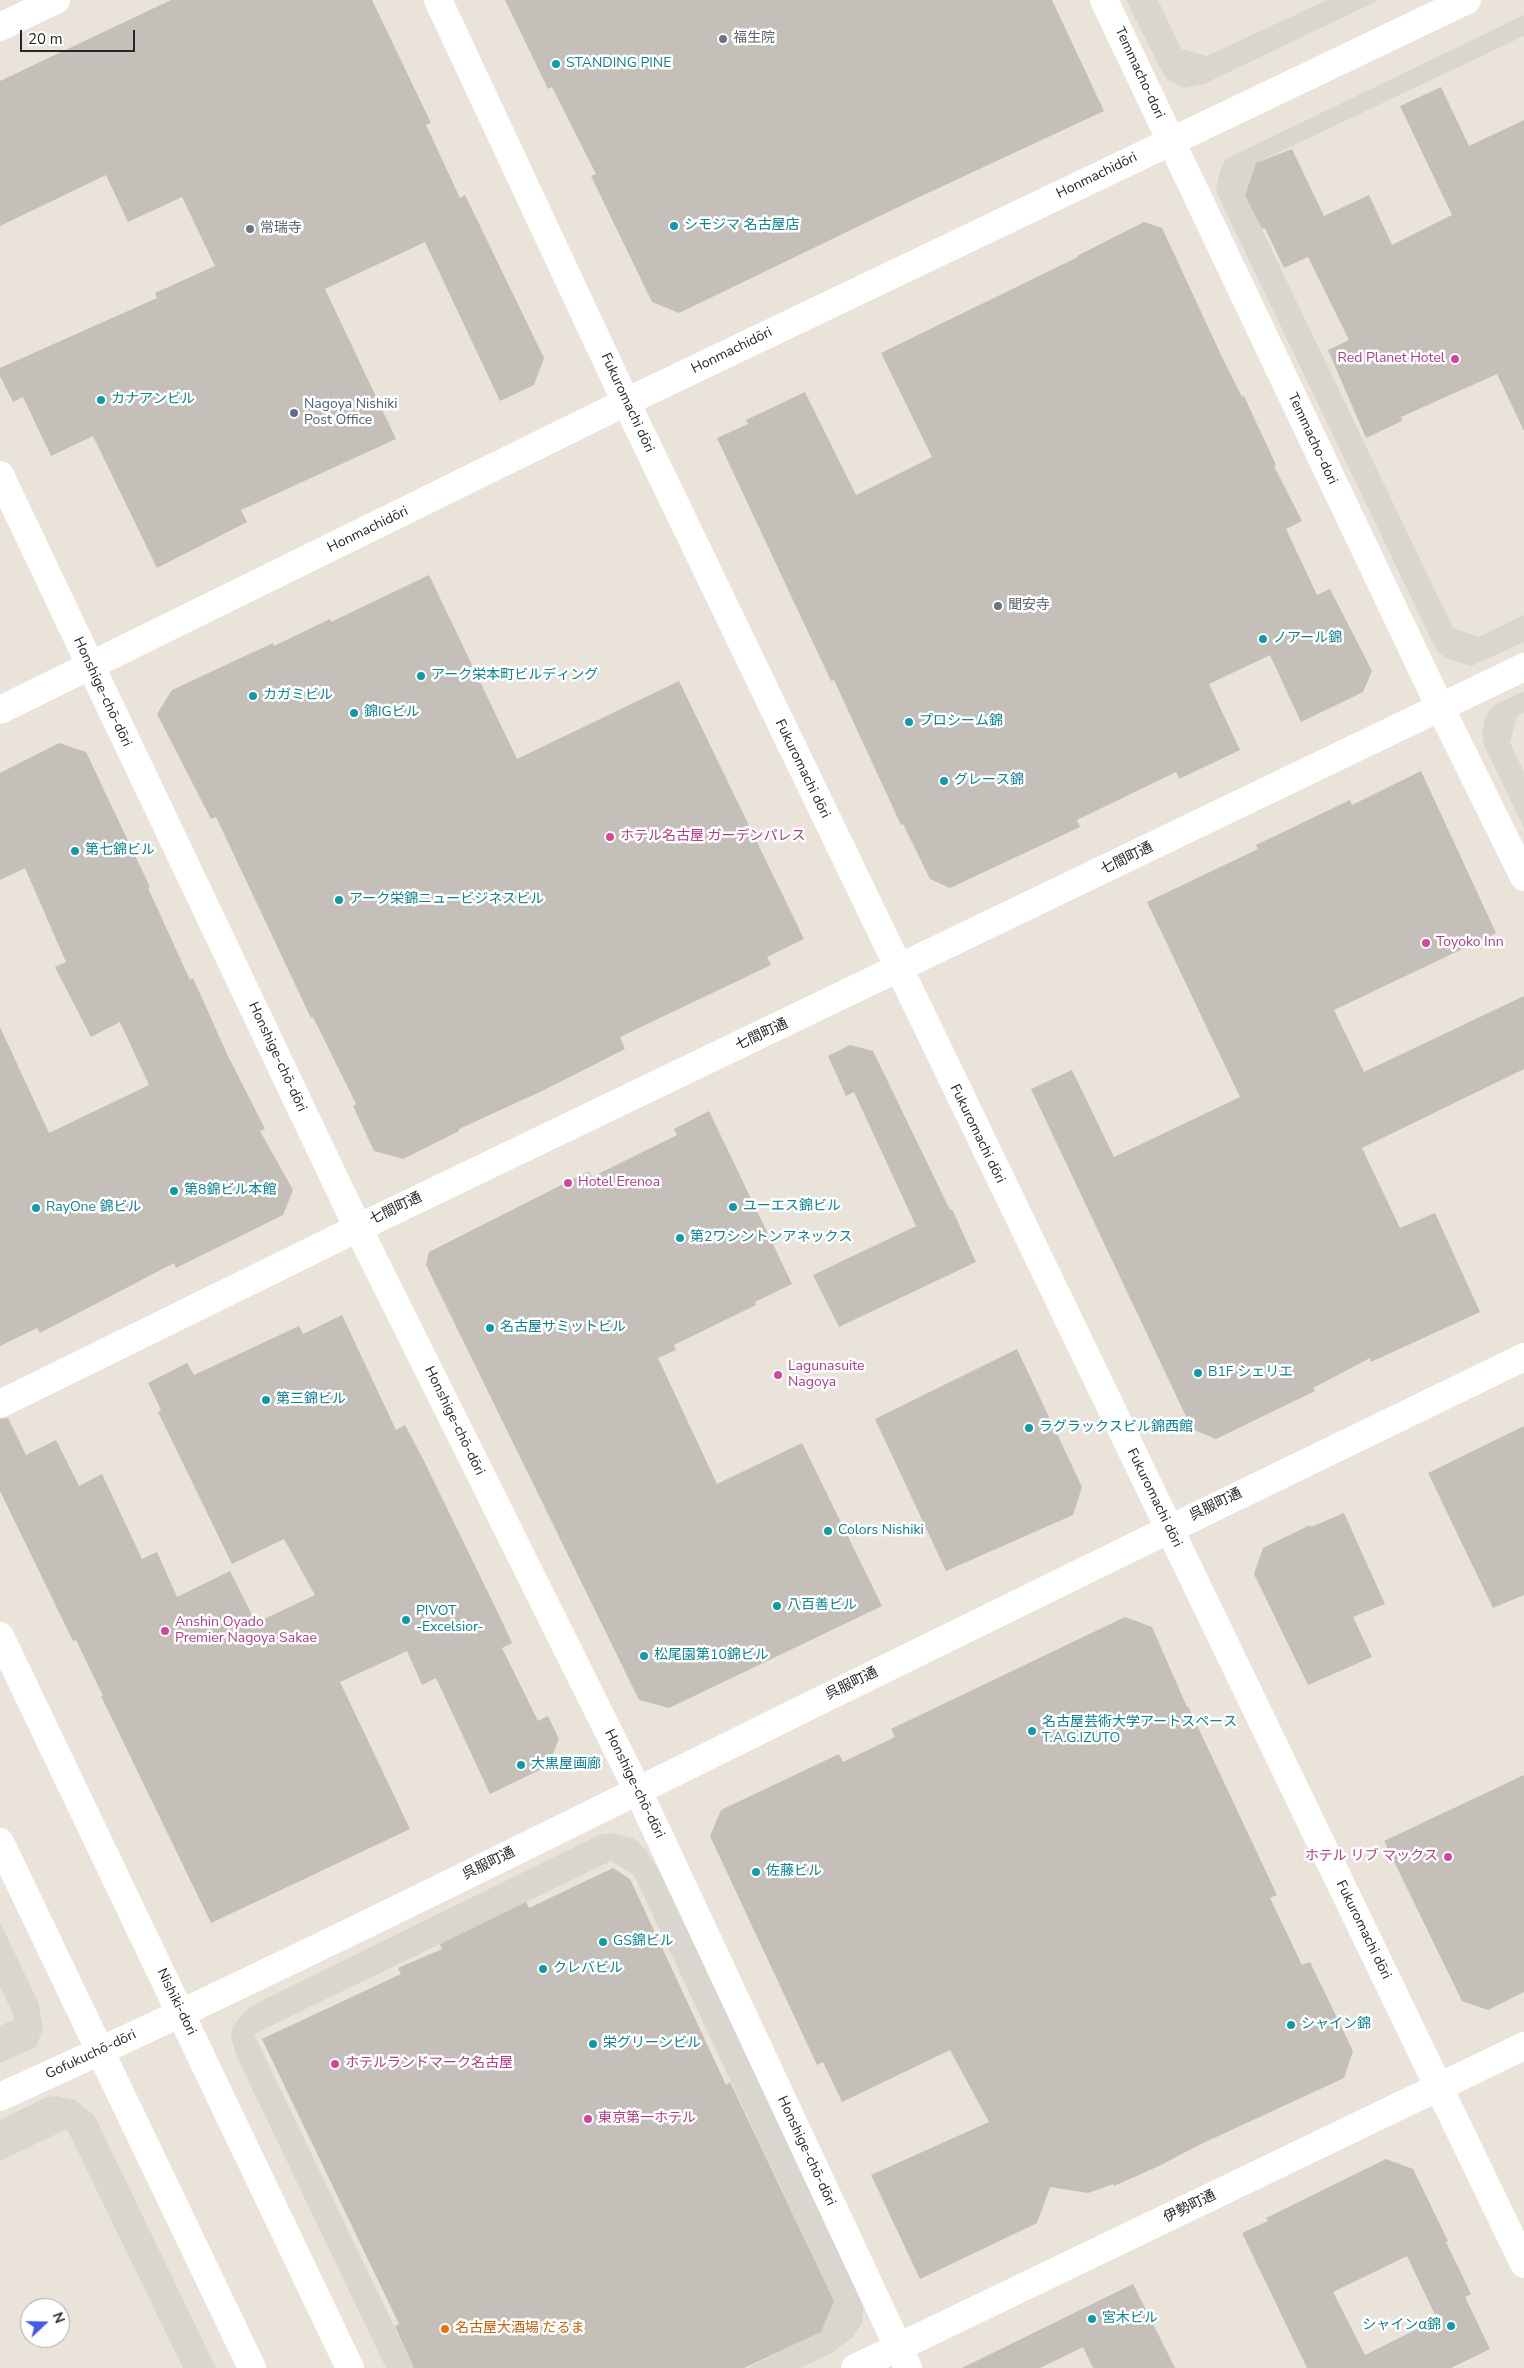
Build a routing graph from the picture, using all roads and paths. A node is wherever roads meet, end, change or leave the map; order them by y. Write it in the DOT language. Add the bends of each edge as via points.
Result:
graph roads {
  1 [pos="56,0"];
  2 [pos="438,0"];
  3 [pos="1104,0"];
  4 [pos="1467,0"];
  5 [pos="0,27"];
  6 [pos="1171,141"];
  7 [pos="626,402"];
  8 [pos="0,475"];
  9 [pos="91,667"];
  10 [pos="1524,667"];
  11 [pos="1440,707"];
  12 [pos="0,710"];
  13 [pos="1524,877"];
  14 [pos="898,970"];
  15 [pos="358,1228"];
  16 [pos="1524,1357"];
  17 [pos="0,1404"];
  18 [pos="1168,1528"];
  19 [pos="0,1636"];
  20 [pos="638,1791"];
  21 [pos="0,1842"];
  22 [pos="181,2013"];
  23 [pos="1524,2046"];
  24 [pos="99,2052"];
  25 [pos="1439,2087"];
  26 [pos="0,2097"];
  27 [pos="1524,2264"];
  28 [pos="903,2358"];
  29 [pos="252,2368"];
  30 [pos="350,2368"];
  31 [pos="855,2368"];
  1 -- 5 [label="street"];
  2 -- 7 [label="street, Fukuromachi dōri"];
  3 -- 6 [label="street, Temmacho-dori"];
  4 -- 6 [label="street, Honmachidōri"];
  6 -- 7 [label="street, Honmachidōri"];
  6 -- 11 [label="street, Temmacho-dori"];
  7 -- 9 [label="street, Honmachidōri"];
  7 -- 14 [label="street, Fukuromachi dōri"];
  8 -- 9 [label="street, Honshige-chō-dōri"];
  9 -- 12 [label="street, Honmachidōri"];
  9 -- 15 [label="street, Honshige-chō-dōri"];
  10 -- 11 [label="street, 七間町通"];
  11 -- 13 [label="street, Temmacho-dori"];
  11 -- 14 [label="street, 七間町通"];
  14 -- 15 [label="street, 七間町通"];
  14 -- 18 [label="street, Fukuromachi dōri"];
  15 -- 17 [label="street, 七間町通"];
  15 -- 20 [label="street, Honshige-chō-dōri"];
  16 -- 18 [label="street, 呉服町通"];
  18 -- 20 [label="street, 呉服町通"];
  18 -- 25 [label="street, Fukuromachi dōri"];
  19 -- 22 [label="street, Nishiki-dori"];
  20 -- 22 [label="street, 呉服町通"];
  20 -- 28 [label="street, Honshige-chō-dōri"];
  21 -- 24 [label="street"];
  22 -- 24 [label="street, Gofukuchō-dōri"];
  22 -- 30 [label="street, Nishiki-dori"];
  23 -- 25 [label="street, 伊勢町通"];
  24 -- 26 [label="street, Gofukuchō-dōri"];
  24 -- 29 [label="street"];
  25 -- 27 [label="street, Fukuromachi dōri"];
  25 -- 28 [label="street, 伊勢町通"];
  28 -- 31 [label="street, 伊勢町通"];
}
